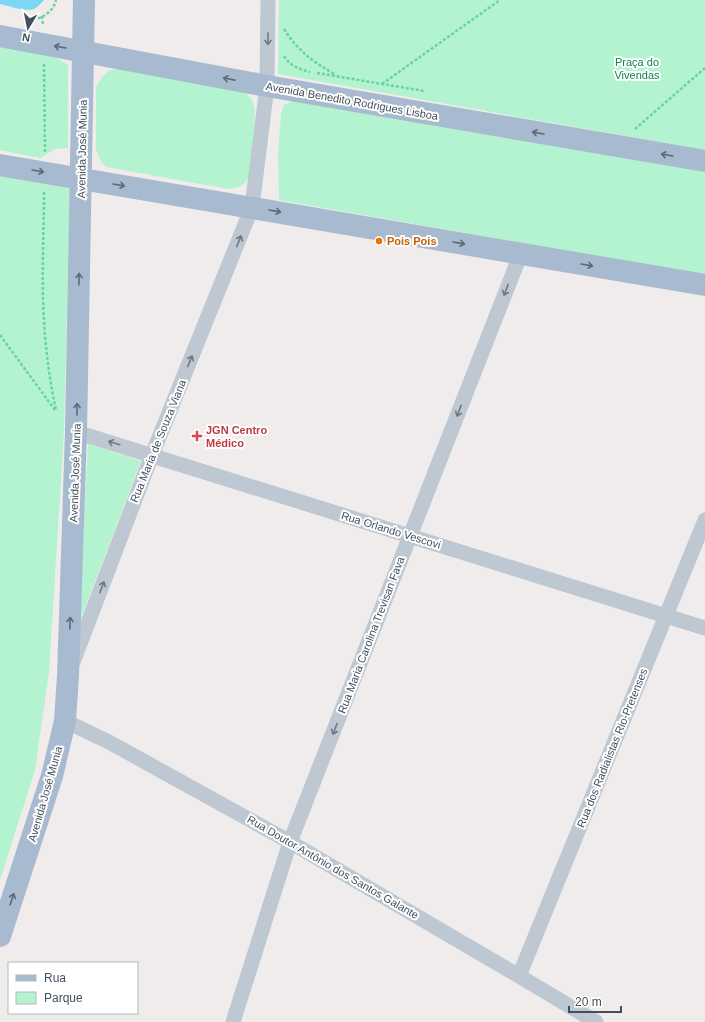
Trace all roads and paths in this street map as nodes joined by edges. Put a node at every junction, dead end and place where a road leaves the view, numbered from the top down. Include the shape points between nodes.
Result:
1 (56, 0) edge
2 (84, 0) edge
3 (268, 0) edge
4 (500, 0) edge
5 (42, 16) junction
6 (21, 20) dead end
7 (0, 36) edge
8 (283, 36) dead end
9 (44, 44) junction
10 (83, 51) junction
11 (283, 52) dead end
12 (705, 68) edge
13 (339, 76) junction
14 (382, 84) junction
15 (267, 86) junction
16 (428, 92) dead end
17 (642, 130) dead end
18 (705, 161) edge
19 (0, 165) edge
20 (45, 172) junction
21 (81, 178) junction
22 (252, 208) junction
23 (521, 253) junction
24 (705, 285) edge
25 (0, 335) edge
26 (76, 432) junction
27 (152, 455) junction
28 (705, 520) edge
29 (410, 536) junction
30 (666, 616) junction
31 (705, 628) edge
32 (68, 676) junction
33 (65, 721) junction
34 (290, 842) junction
35 (0, 936) edge
36 (519, 976) junction
37 (233, 1022) edge
38 (596, 1022) edge

1 - 5 path via 54,7
2 - 10 main road, Avenida José Munia
3 -> 15 street, Rua Maria de Souza Viana
4 - 14 path
5 - 6 path via 34,20
5 - 9 path
7 - 9 main road, Avenida Benedito Rodrigues Lisboa
8 - 13 path via 283,28 302,52
10 -> 9 main road, Avenida Benedito Rodrigues Lisboa
9 - 20 path
15 -> 10 main road, Avenida Benedito Rodrigues Lisboa
10 - 21 main road, Avenida José Munia
11 - 13 path via 288,62 301,69
12 - 17 path via 635,129
13 - 14 path
14 - 16 path
18 -> 15 main road, Avenida Benedito Rodrigues Lisboa
15 - 22 street, Rua Maria de Souza Viana
19 -> 20 main road
20 - 21 main road
20 - 25 path via 43,299 48,360 56,412
21 -> 22 main road
26 -> 21 main road, Avenida José Munia
22 -> 23 main road
27 -> 22 street, Rua Maria de Souza Viana
23 -> 24 main road
23 -> 29 street, Rua Maria Carolina Trevisan Fava
27 -> 26 street, Rua Orlando Vescovi
32 -> 26 main road, Avenida José Munia
27 - 29 street, Rua Orlando Vescovi
32 -> 27 street, Rua Maria de Souza Viana
28 - 30 street, Rua dos Radialistas Rio-Pretenses
29 - 30 street, Rua Orlando Vescovi
29 -> 34 street, Rua Maria Carolina Trevisan Fava
30 - 31 street, Rua Orlando Vescovi
30 - 36 street, Rua dos Radialistas Rio-Pretenses
32 - 33 main road, Avenida José Munia
33 - 34 street, Rua Doutor Antônio dos Santos Galante via 109,742
35 -> 33 main road, Avenida José Munia via 52,776
34 - 36 street, Rua Doutor Antônio dos Santos Galante
34 - 37 street, Rua Maria Carolina Trevisan Fava
36 - 38 street, Rua Doutor Antônio dos Santos Galante

